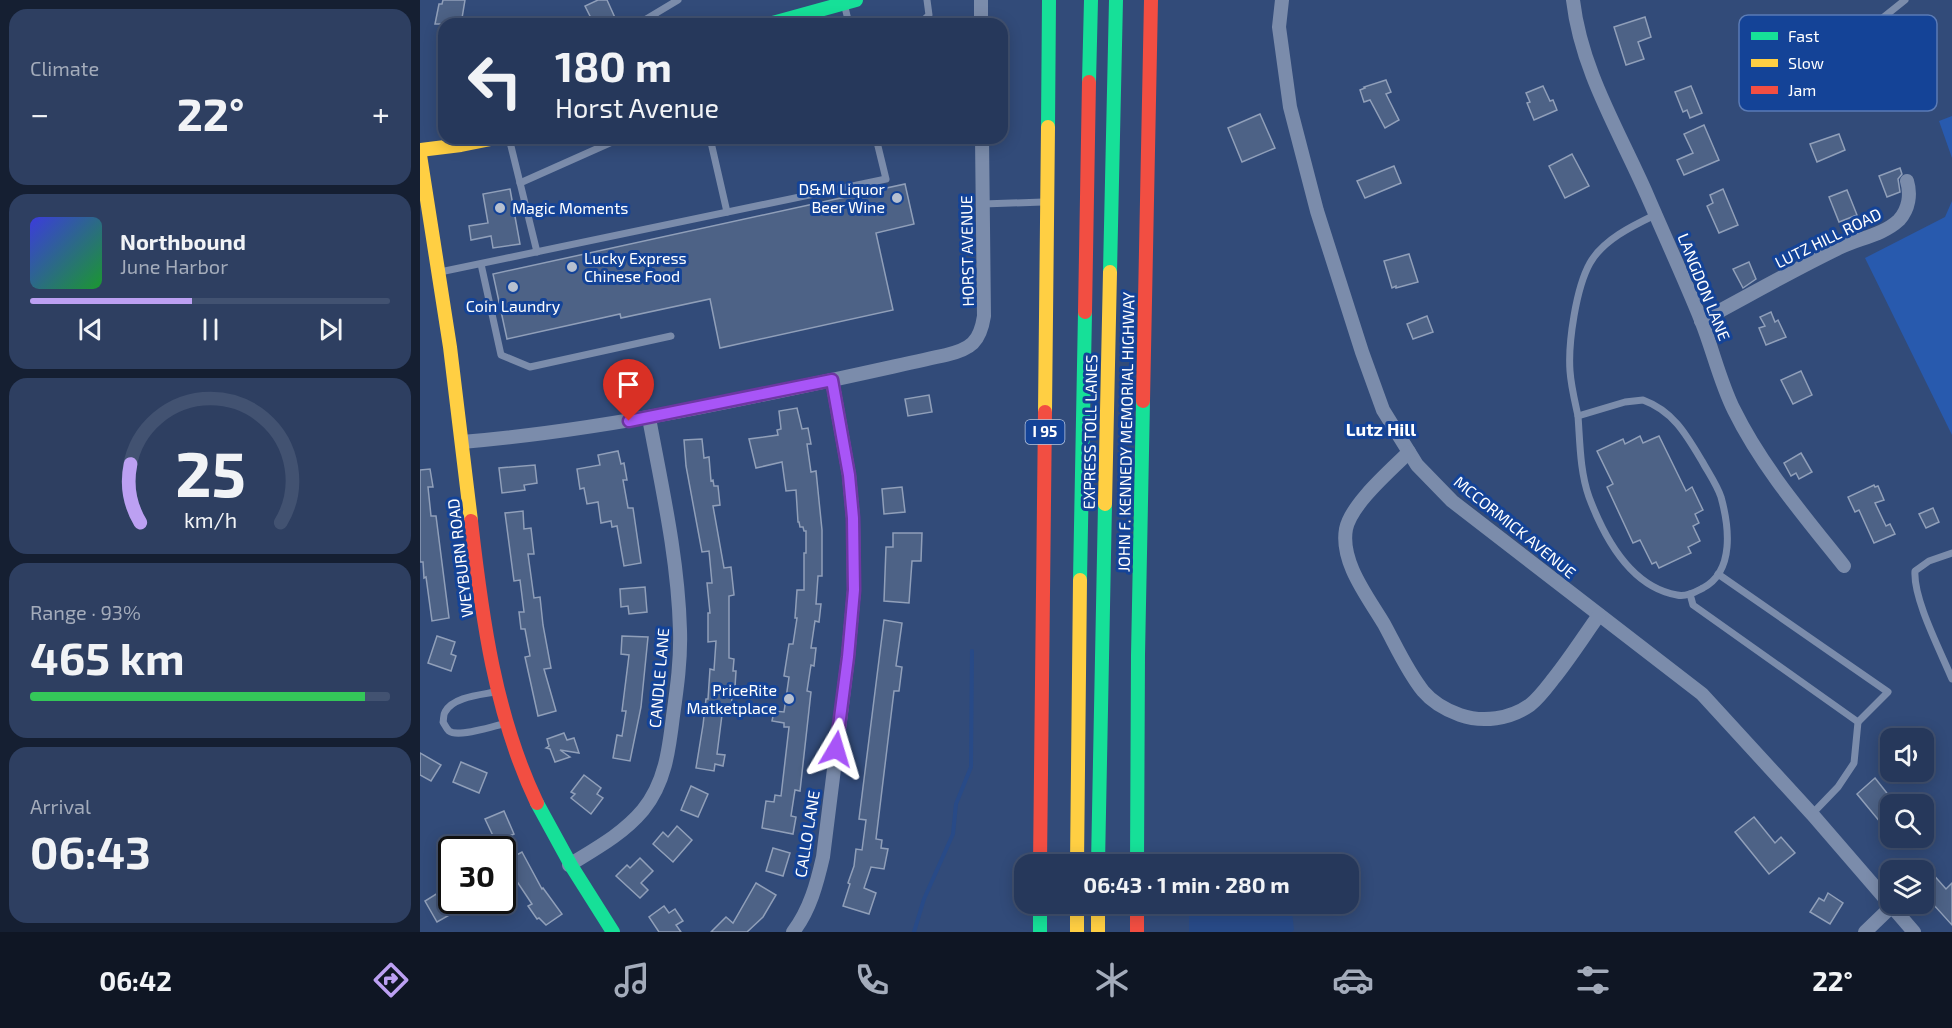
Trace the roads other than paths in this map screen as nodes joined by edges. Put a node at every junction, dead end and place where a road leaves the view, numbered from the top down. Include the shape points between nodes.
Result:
1 (678, 0) edge
2 (927, 0) edge
3 (981, 0) edge
4 (1049, 0) edge
5 (1090, 0) edge
6 (1116, 0) edge
7 (1151, 0) edge
8 (1282, 0) edge
9 (1573, 0) edge
10 (1905, 0) edge
11 (850, 1) edge
12 (654, 15) junction
13 (1886, 15) edge
14 (649, 18) edge
15 (656, 18) edge
16 (790, 18) edge
17 (849, 18) edge
18 (926, 18) edge
19 (981, 18) edge
20 (466, 144) edge
21 (510, 144) edge
22 (608, 144) edge
23 (711, 144) edge
24 (878, 144) edge
25 (982, 144) edge
26 (420, 150) edge
27 (420, 154) edge
28 (1907, 181) dead end
29 (520, 183) junction
30 (1046, 202) junction
31 (983, 204) junction
32 (727, 212) junction
33 (1655, 215) junction
34 (537, 252) junction
35 (481, 264) junction
36 (440, 272) junction
37 (1701, 321) junction
38 (671, 336) dead end
39 (832, 380) junction
40 (1578, 416) junction
41 (649, 417) junction
42 (462, 442) junction
43 (1409, 452) junction
44 (1952, 553) edge
45 (1844, 566) dead end
46 (1718, 574) junction
47 (1690, 594) junction
48 (1599, 615) junction
49 (1952, 679) edge
50 (498, 691) junction
51 (1858, 722) junction
52 (506, 723) junction
53 (1812, 814) junction
54 (1040, 854) edge
55 (1077, 854) edge
56 (1098, 854) edge
57 (1137, 854) edge
58 (570, 864) junction
59 (1880, 894) edge
60 (1040, 914) edge
61 (1077, 914) edge
62 (1098, 914) edge
63 (1137, 914) edge
64 (1885, 914) edge
65 (1897, 914) edge
66 (1871, 929) edge
67 (613, 932) edge
68 (794, 932) edge
69 (1040, 932) edge
70 (1077, 932) edge
71 (1098, 932) edge
72 (1137, 932) edge
73 (1914, 932) edge

1 - 12 lane
2 - 18 lane via 929,15
3 - 19 street
4 - 30 main road, I 95
5 - 55 main road, EXPRESS TOLL LANES
6 - 56 main road, EXPRESS TOLL LANES
7 - 57 main road, JOHN F. KENNEDY MEMORIAL HIGHWAY
8 - 43 street, MCCORMICK AVENUE via 1279,27 1290,107 1317,211 1383,410
9 - 33 street, LANGDON LANE via 1578,36 1596,87
10 - 13 lane
11 - 16 main road
11 - 17 lane
12 - 14 lane
12 - 15 lane
20 - 26 main road
21 - 29 lane
22 - 29 lane
23 - 32 lane
24 - 32 lane via 886,178
25 - 31 street, HORST AVENUE
27 - 36 main road, WEYBURN ROAD
28 - 37 street, LUTZ HILL ROAD via 1906,209 1890,227 1842,247
29 - 34 lane
30 - 31 lane
30 - 54 main road, I 95
31 - 39 street, HORST AVENUE via 984,316 973,344 953,354
32 - 34 lane
33 - 37 street, LANGDON LANE
33 - 40 lane via 1633,225 1590,263 1571,340 1570,371
34 - 35 lane
35 - 36 lane
35 - 38 lane via 501,355 530,368
36 - 42 main road, WEYBURN ROAD
37 - 45 street, LANGDON LANE via 1728,399 1744,428 1779,483
39 - 41 street, HORST AVENUE
39 - 68 street, CALLO LANE via 849,475 854,590 823,857 809,905
40 - 46 lane via 1643,400 1658,406 1686,434 1720,495 1727,546
40 - 47 lane via 1583,476 1613,547 1647,583 1678,596
41 - 42 street, HORST AVENUE
41 - 58 street, CANDLE LANE via 679,606 680,660 668,754 664,772 643,810 614,837
42 - 50 main road, WEYBURN ROAD via 482,610
43 - 48 street, MCCORMICK AVENUE via 1452,501
43 - 48 street via 1353,512 1346,528 1346,547 1357,579 1409,670 1433,702 1482,720 1516,713 1546,688
44 - 49 lane via 1929,561 1915,571 1914,580
46 - 47 lane via 1705,587
46 - 51 lane via 1888,692
47 - 51 lane via 1694,605
48 - 53 street, MCCORMICK AVENUE via 1702,694
50 - 52 main road, WEYBURN ROAD
50 - 52 lane via 455,703 445,711 443,722 455,733
51 - 53 lane via 1854,763 1838,788
52 - 58 main road, WEYBURN ROAD via 536,801
53 - 59 street, MCCORMICK AVENUE
58 - 67 main road, WEYBURN ROAD
60 - 69 main road
61 - 70 main road
62 - 71 main road
63 - 72 main road
64 - 66 street
65 - 73 street, MCCORMICK AVENUE

